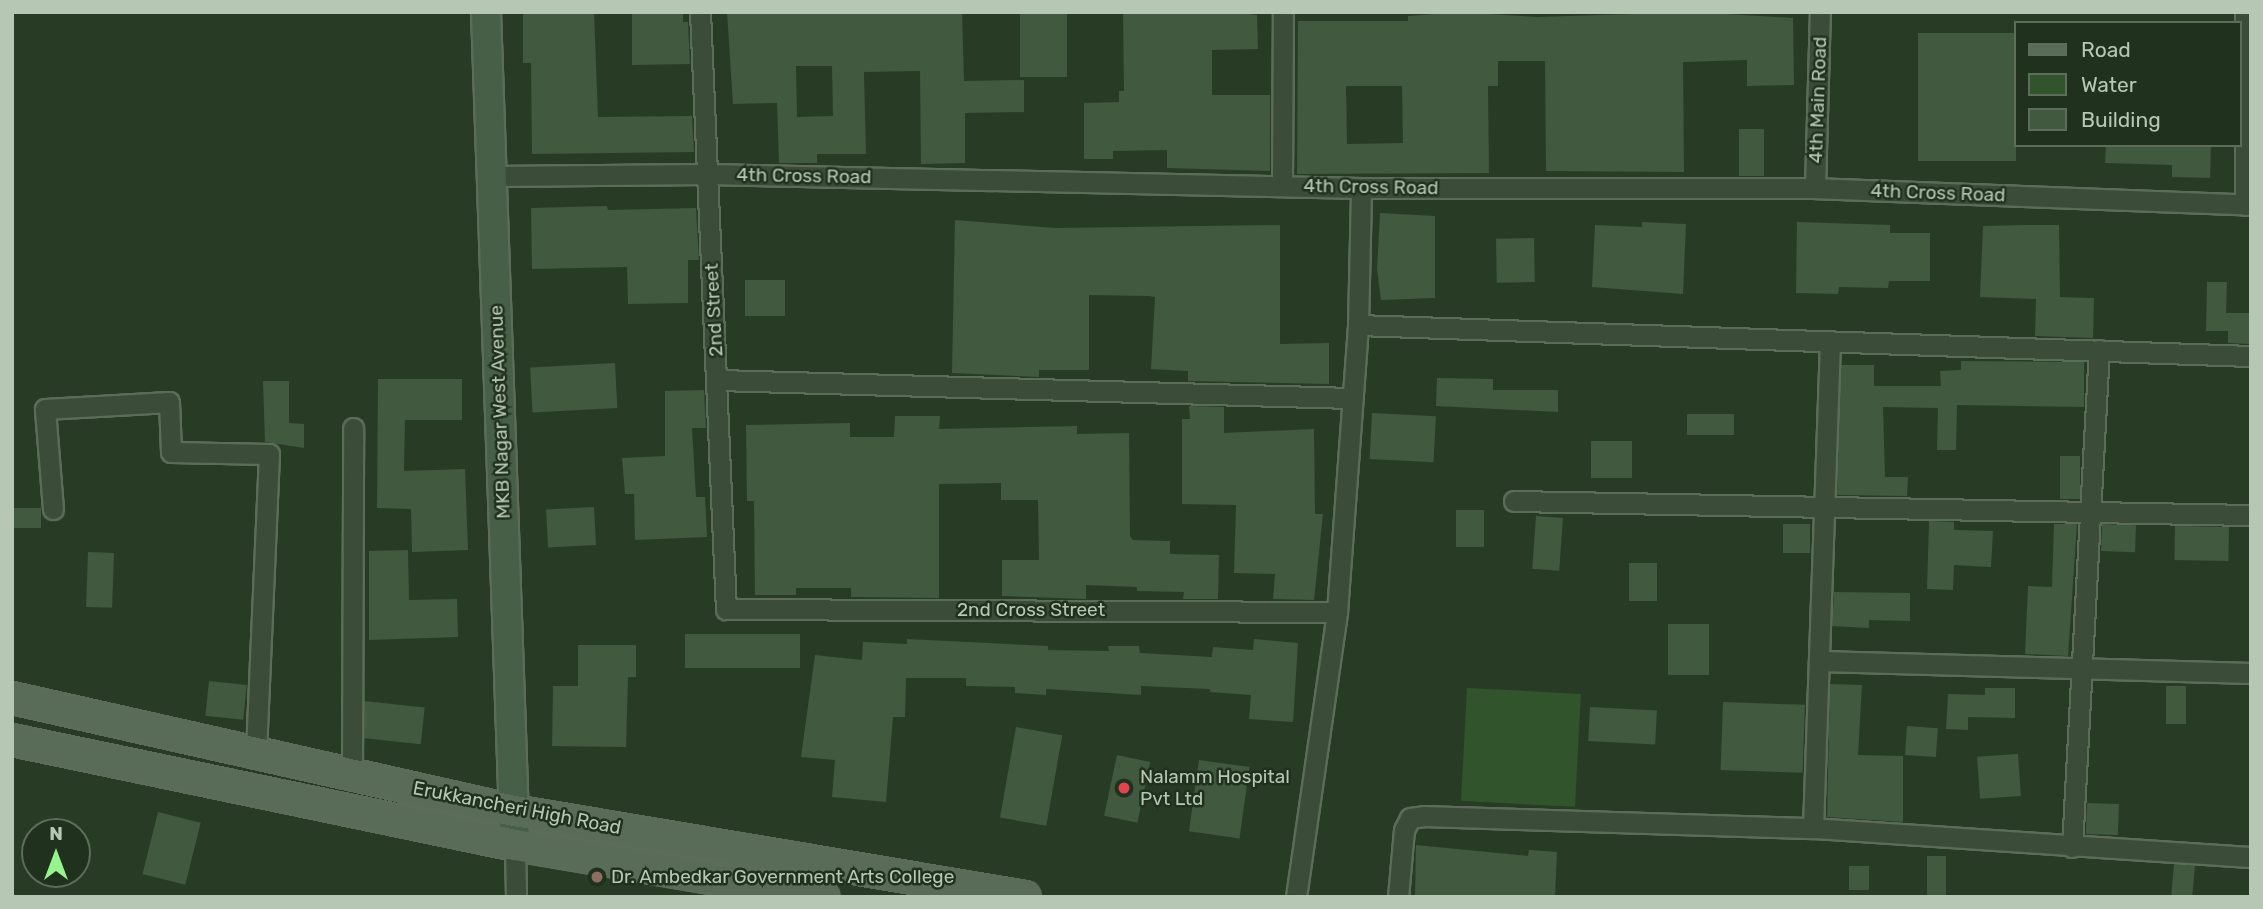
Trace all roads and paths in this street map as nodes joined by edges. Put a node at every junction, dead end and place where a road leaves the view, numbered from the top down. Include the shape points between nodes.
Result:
1 (486, 12) edge
2 (700, 12) edge
3 (1283, 12) edge
4 (1820, 12) edge
5 (2245, 12) edge
6 (707, 174) junction
7 (492, 176) junction
8 (1282, 186) junction
9 (1361, 188) junction
10 (1815, 188) junction
11 (2248, 205) edge
12 (1358, 326) junction
13 (1830, 341) junction
14 (2099, 350) junction
15 (2251, 356) edge
16 (718, 380) junction
17 (1351, 398) junction
18 (353, 428) dead end
19 (1514, 501) dead end
20 (1823, 507) junction
21 (53, 509) dead end
22 (2089, 511) junction
23 (2251, 515) edge
24 (726, 608) joint
25 (1337, 612) junction
26 (1821, 662) junction
27 (2084, 670) junction
28 (2251, 673) edge
29 (12, 698) edge
30 (12, 740) edge
31 (256, 753) junction
32 (352, 774) junction
33 (514, 811) junction
34 (1813, 828) junction
35 (515, 845) junction
36 (2072, 847) junction
37 (2251, 857) edge
38 (957, 891) edge
39 (516, 897) edge
40 (824, 897) edge
41 (1025, 897) edge
42 (1296, 897) edge
43 (1398, 897) edge

1 - 7 main road, MKB Nagar West Avenue
2 - 6 street, 2nd Street
3 - 8 street
4 - 10 street, 4th Main Road
5 - 11 street
6 - 7 street, 4th Cross Road
6 - 8 street, 4th Cross Road
6 - 16 street, 2nd Street
7 - 33 main road, MKB Nagar West Avenue
8 - 9 street, 4th Cross Road
9 - 10 street, 4th Cross Road
9 - 12 street
10 - 11 street, 4th Cross Road
12 - 13 street
12 - 17 street
13 - 14 street
13 - 20 street
14 - 15 street
14 - 22 street
16 - 17 street
16 - 24 street, 2nd Street
17 - 25 street
18 - 32 street
19 - 20 street
20 - 22 street
20 - 26 street
21 - 31 street via 45,409 169,402 171,452 269,454
22 - 23 street
22 - 27 street
24 - 25 street, 2nd Cross Street
25 - 42 street
26 - 27 street
26 - 34 street
27 - 28 street
27 - 36 street
29 - 31 main road, Erukkancheri High Road
30 - 35 main road
31 - 32 main road, Erukkancheri High Road
32 - 33 main road, Erukkancheri High Road
33 - 35 main road, MKB Nagar West Avenue
33 - 38 main road, Erukkancheri High Road
34 - 36 street
34 - 43 street via 1410,818 1404,830
35 - 39 street
35 - 40 main road
36 - 37 street
38 - 41 main road, Erukkancheri High Road

